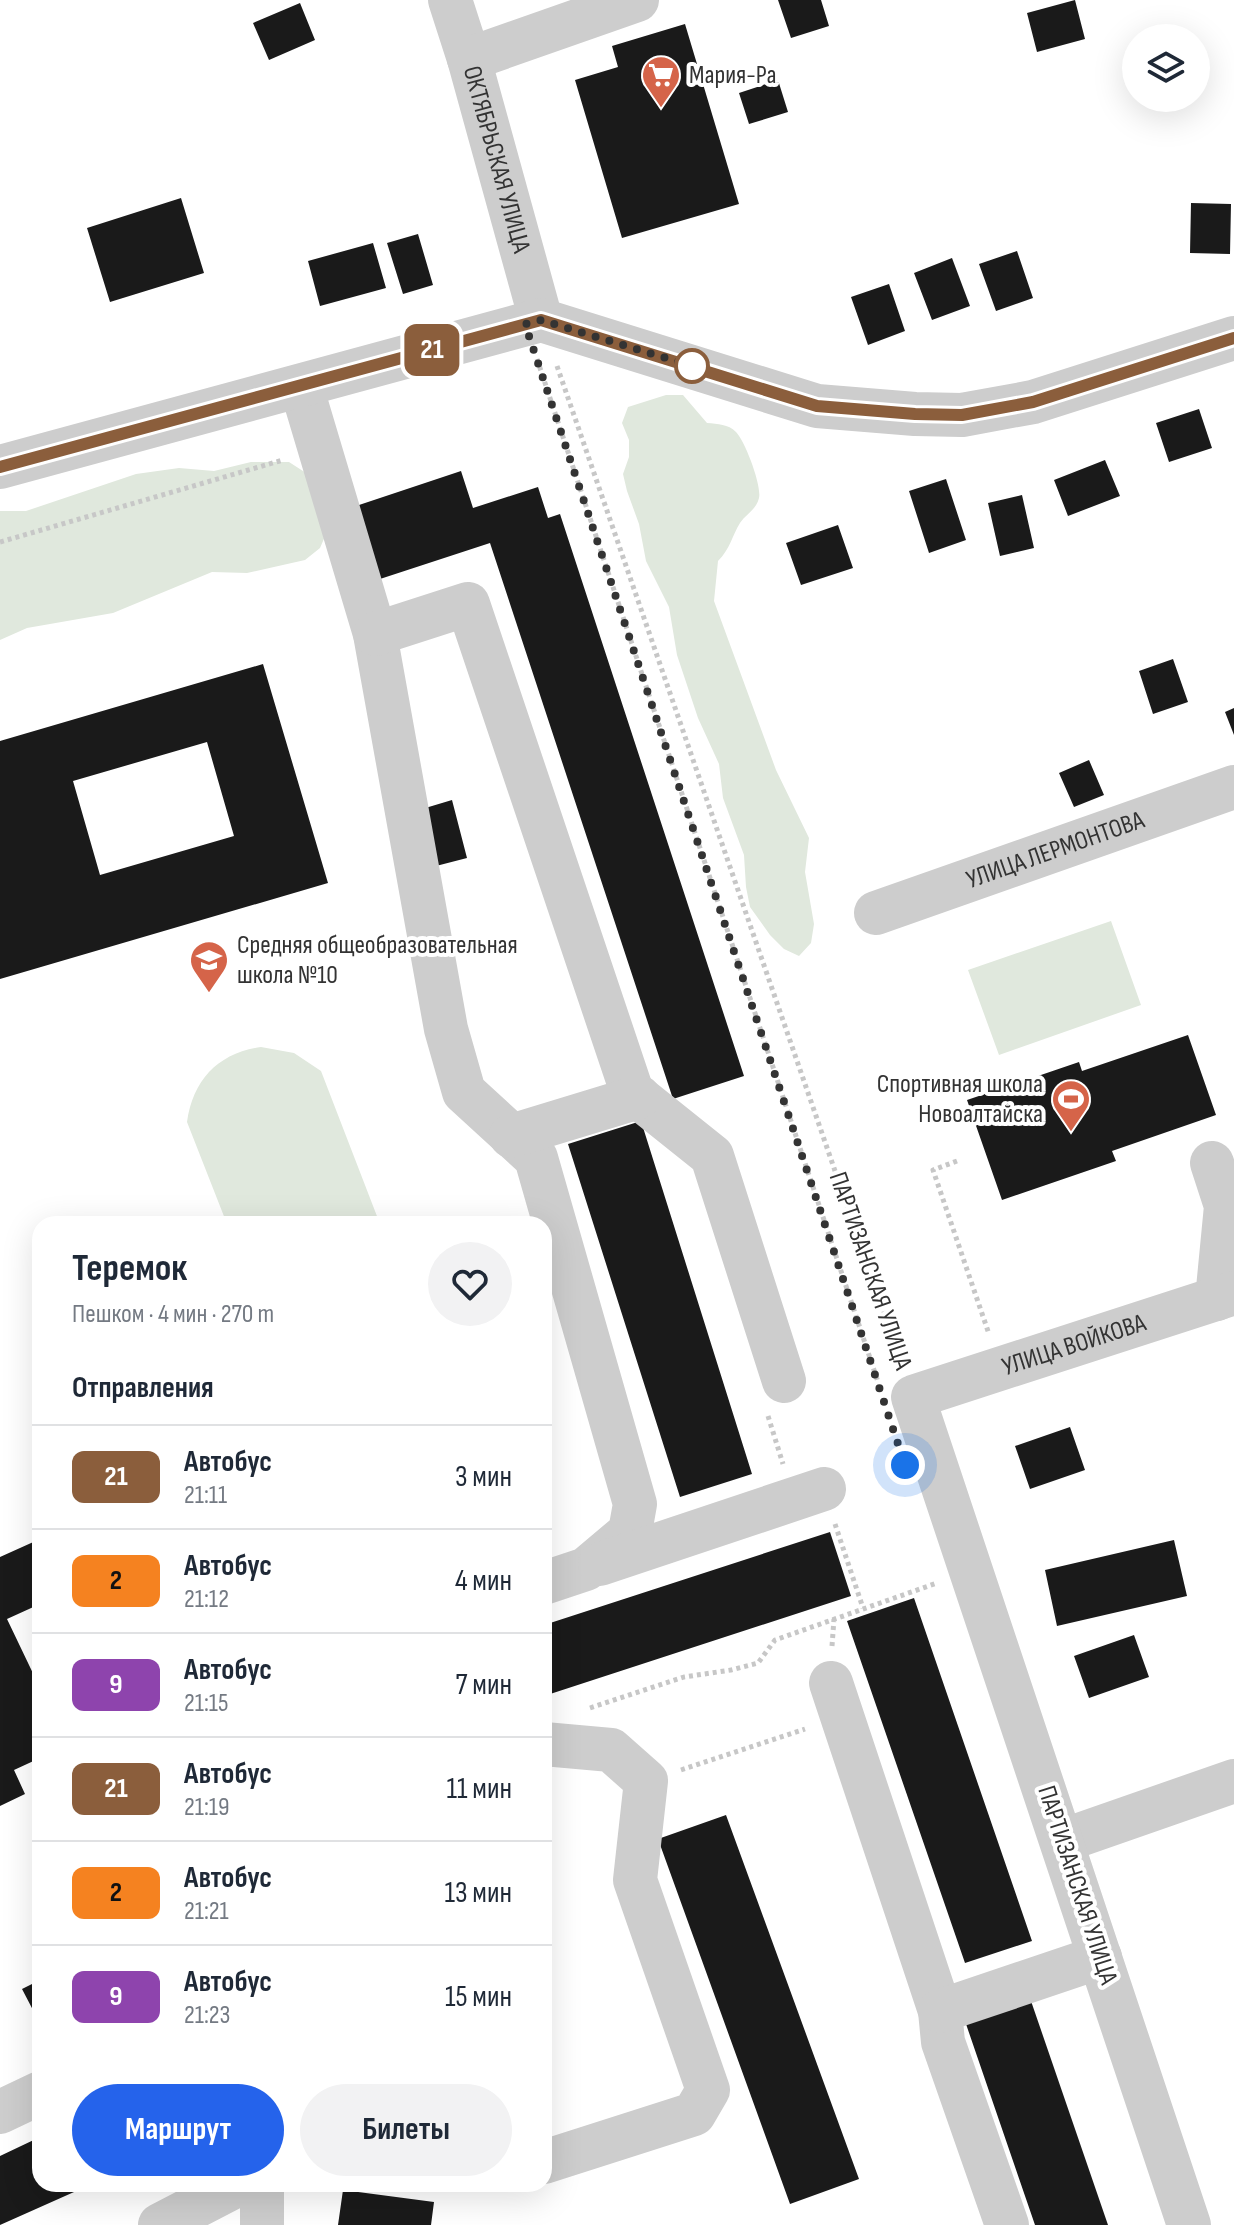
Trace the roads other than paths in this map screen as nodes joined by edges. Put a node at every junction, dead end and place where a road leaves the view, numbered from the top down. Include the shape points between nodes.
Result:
1 (450, 0) edge
2 (637, 0) edge
3 (469, 59) junction
4 (533, 322) junction
5 (1234, 338) edge
6 (301, 386) junction
7 (0, 467) edge
8 (375, 634) junction
9 (1234, 787) edge
10 (876, 913) dead end
11 (639, 1097) junction
12 (511, 1136) junction
13 (1212, 1163) dead end
14 (1226, 1296) edge
15 (784, 1381) road end
16 (897, 1395) joint
17 (809, 1494) road end
18 (586, 1569) junction
19 (552, 1580) edge
20 (836, 1700) road end
21 (552, 1745) edge
22 (1234, 1781) edge
23 (1062, 1841) junction
24 (1100, 1957) junction
25 (940, 2011) junction
26 (32, 2097) edge
27 (0, 2112) edge
28 (552, 2159) edge
29 (224, 2192) edge
30 (262, 2192) edge
31 (160, 2225) edge
32 (262, 2225) edge
33 (1007, 2225) edge
34 (1189, 2225) edge

1 - 3 street, ОКТЯБРЬСКАЯ УЛИЦА
2 - 3 street
3 - 4 street, ОКТЯБРЬСКАЯ УЛИЦА
4 - 5 street via 817,406 915,414 962,415 1033,402
4 - 6 street
6 - 7 street
6 - 8 street
8 - 11 street via 468,604 632,1092
8 - 12 street via 446,1029 464,1092
9 - 10 street, УЛИЦА ЛЕРМОНТОВА
11 - 12 street
11 - 15 street via 712,1156
12 - 18 street via 536,1158 635,1504 630,1532
13 - 14 street via 1226,1206
14 - 16 street, УЛИЦА ВОЙКОВА via 1001,1369
16 - 23 street, ПАРТИЗАНСКАЯ УЛИЦА
17 - 18 street
18 - 19 street
20 - 25 street
21 - 28 street via 611,1750 646,1781 635,1880 708,2090 694,2114
22 - 23 street
23 - 24 street, ПАРТИЗАНСКАЯ УЛИЦА
24 - 25 street
24 - 34 street, ПАРТИЗАНСКАЯ УЛИЦА
25 - 33 street via 943,2042
26 - 27 street
29 - 31 street
30 - 32 street

